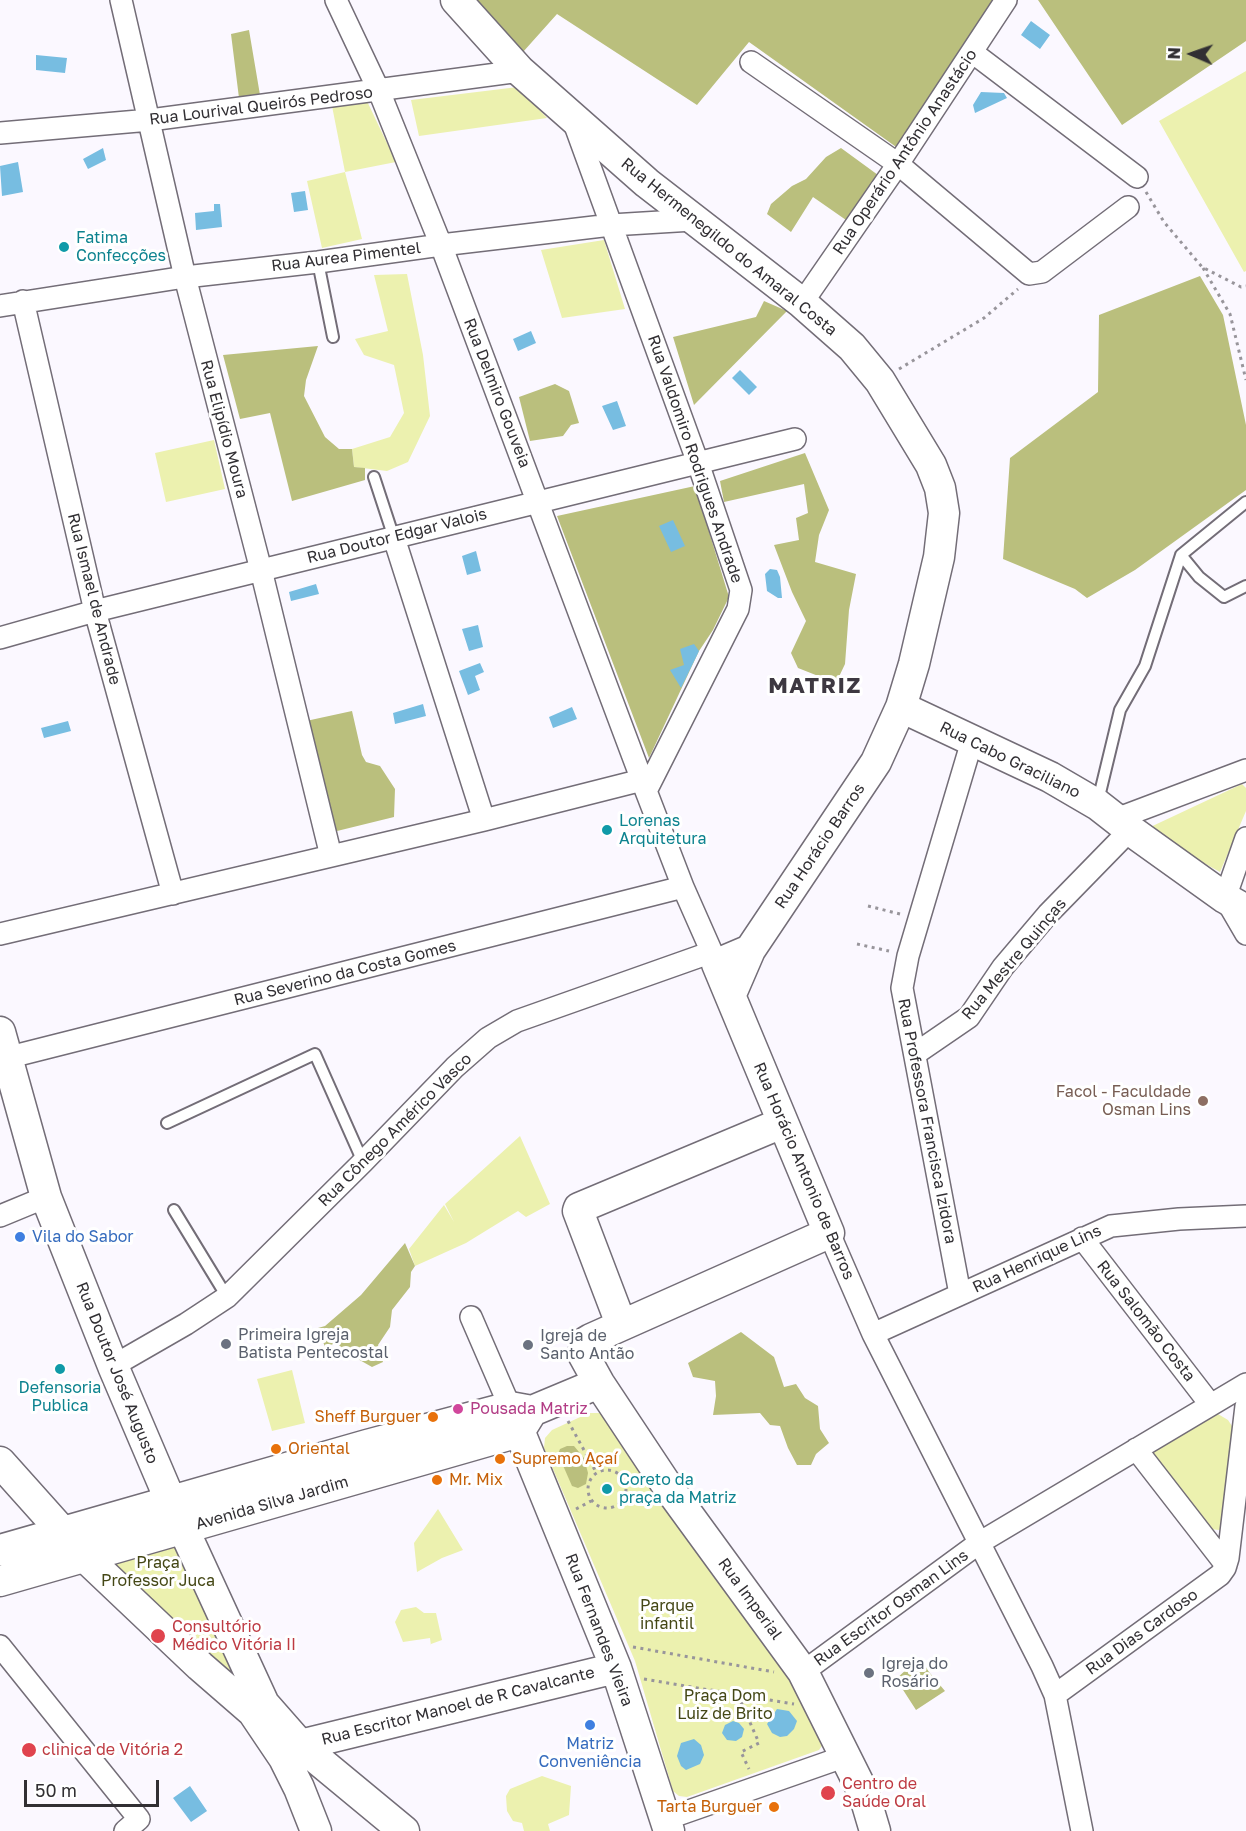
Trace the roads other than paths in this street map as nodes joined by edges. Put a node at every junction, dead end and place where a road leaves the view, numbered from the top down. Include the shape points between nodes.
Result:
1 (121, 0) edge
2 (336, 0) edge
3 (456, 0) edge
4 (1006, 0) edge
5 (972, 52) junction
6 (751, 62) dead end
7 (520, 70) junction
8 (379, 91) junction
9 (572, 118) junction
10 (150, 120) junction
11 (0, 133) edge
12 (898, 164) junction
13 (1137, 177) road end
14 (1128, 207) dead end
15 (693, 220) junction
16 (610, 225) junction
17 (441, 245) junction
18 (318, 262) junction
19 (184, 277) junction
20 (23, 301) junction
21 (802, 303) junction
22 (0, 306) edge
23 (333, 338) dead end
24 (795, 439) dead end
25 (698, 463) junction
26 (374, 477) dead end
27 (538, 501) junction
28 (1246, 502) edge
29 (394, 538) junction
30 (1181, 555) junction
31 (261, 570) junction
32 (1246, 586) edge
33 (95, 611) junction
34 (0, 638) edge
35 (901, 707) junction
36 (972, 741) junction
37 (1246, 770) edge
38 (644, 785) junction
39 (1114, 818) junction
40 (484, 820) junction
41 (1246, 838) edge
42 (331, 856) junction
43 (683, 887) junction
44 (173, 894) junction
45 (1236, 904) edge
46 (0, 934) edge
47 (1246, 934) edge
48 (750, 950) junction
49 (715, 958) junction
50 (731, 994) junction
51 (3, 1045) edge
52 (915, 1054) junction
53 (782, 1123) junction
54 (167, 1124) dead end
55 (363, 1162) junction
56 (46, 1197) junction
57 (174, 1210) dead end
58 (0, 1216) edge
59 (1246, 1216) edge
60 (829, 1233) junction
61 (1082, 1238) junction
62 (960, 1294) junction
63 (227, 1297) junction
64 (471, 1317) dead end
65 (621, 1324) junction
66 (873, 1334) junction
67 (113, 1366) junction
68 (599, 1383) junction
69 (1246, 1384) edge
70 (1210, 1404) junction
71 (1246, 1406) edge
72 (520, 1416) junction
73 (1136, 1449) junction
74 (0, 1462) edge
75 (176, 1515) junction
76 (62, 1532) junction
77 (979, 1543) junction
78 (0, 1550) edge
79 (1234, 1552) edge
80 (85, 1557) junction
81 (0, 1581) edge
82 (0, 1646) edge
83 (619, 1656) junction
84 (790, 1672) junction
85 (1055, 1695) junction
86 (259, 1708) junction
87 (292, 1751) junction
88 (846, 1756) junction
89 (329, 1768) junction
90 (299, 1788) junction
91 (132, 1825) edge
92 (667, 1825) edge
93 (316, 1831) edge
94 (404, 1831) edge
95 (875, 1831) edge
96 (1082, 1831) edge

1 - 10 street, Rua Elipídio Moura
2 - 8 street, Rua Delmiro Gouveia
3 - 7 main road, Rua Hermenegildo do Amaral Costa
4 - 5 street, Rua Operário Antônio Anastácio
5 - 12 street, Rua Operário Antônio Anastácio
5 - 13 street
6 - 12 street
7 - 8 street, Rua Lourival Queirós Pedroso
7 - 9 main road, Rua Hermenegildo do Amaral Costa
8 - 10 street, Rua Lourival Queirós Pedroso
8 - 17 street, Rua Delmiro Gouveia
9 - 15 main road, Rua Hermenegildo do Amaral Costa
9 - 16 street, Rua Valdomiro Rodrigues Andrade
10 - 11 street, Rua Lourival Queirós Pedroso
10 - 19 street, Rua Elipídio Moura
12 - 14 street via 1029,273 1042,272
12 - 21 street, Rua Operário Antônio Anastácio
15 - 16 street, Rua Aurea Pimentel
15 - 21 main road, Rua Hermenegildo do Amaral Costa
16 - 17 street, Rua Aurea Pimentel
16 - 25 street, Rua Valdomiro Rodrigues Andrade
17 - 18 street, Rua Aurea Pimentel
17 - 27 street, Rua Delmiro Gouveia
18 - 19 street, Rua Aurea Pimentel
18 - 23 lane
19 - 20 street, Rua Aurea Pimentel
19 - 31 street, Rua Elipídio Moura
20 - 22 street, Rua Aurea Pimentel
20 - 33 street, Rua Ismael de Andrade
21 - 35 main road, Rua Hermenegildo do Amaral Costa via 852,347 880,381 931,465 940,488 944,513 939,557
24 - 25 street, Rua Doutor Edgar Valois
25 - 27 street, Rua Doutor Edgar Valois
25 - 38 street, Rua Valdomiro Rodrigues Andrade via 738,579 740,600
26 - 29 lane
27 - 29 street, Rua Doutor Edgar Valois
27 - 38 street, Rua Delmiro Gouveia
28 - 30 lane
29 - 31 street, Rua Doutor Edgar Valois
29 - 40 street
30 - 32 lane via 1199,577 1224,597
30 - 39 lane via 1145,666 1120,710
31 - 33 street, Rua Doutor Edgar Valois
31 - 42 street, Rua Elipídio Moura
33 - 34 street, Rua Doutor Edgar Valois
33 - 44 street, Rua Ismael de Andrade
35 - 36 main road, Rua Cabo Graciliano
35 - 48 main road, Rua Horácio Barros via 876,762
36 - 39 main road, Rua Cabo Graciliano via 1050,777
36 - 52 street, Rua Professora Francisca Izidora via 902,988
37 - 39 street
38 - 40 street
38 - 43 street, Rua Horácio Antonio de Barros
39 - 45 main road, Rua Cabo Graciliano
39 - 52 street, Rua Mestre Quinças via 1048,914 1003,967 969,1017
40 - 42 street
41 - 45 street
42 - 44 street
43 - 49 street, Rua Horácio Antonio de Barros
43 - 51 street, Rua Severino da Costa Gomes
44 - 46 street
45 - 47 street, Rua Cabo Graciliano
48 - 49 main road
48 - 50 main road, Rua Horácio Barros
49 - 50 main road, Rua Horácio Antonio de Barros
49 - 55 street, Rua Cônego Américo Vasco via 517,1021 488,1038 455,1067
50 - 53 main road, Rua Horácio Antonio de Barros
51 - 56 main road, Rua Doutor José Augusto
52 - 62 street, Rua Professora Francisca Izidora
53 - 60 main road, Rua Horácio Antonio de Barros
53 - 65 main road via 579,1208
54 - 55 lane via 315,1054
55 - 63 street, Rua Cônego Américo Vasco
56 - 58 street
56 - 67 main road, Rua Doutor José Augusto
57 - 63 lane
59 - 61 street, Rua Henrique Lins via 1111,1226
60 - 65 main road, Rua Imperial
60 - 66 street, Rua Horácio Antonio de Barros
61 - 62 street, Rua Henrique Lins
61 - 70 street, Rua Salomão Costa
62 - 66 street, Rua Henrique Lins
63 - 67 street, Rua Cônego Américo Vasco
64 - 72 street, Rua Fernandes Vieira
65 - 68 main road, Rua Imperial via 586,1342 583,1354
66 - 77 street, Rua Horácio Antonio de Barros
67 - 75 main road, Rua Doutor José Augusto
68 - 72 main road, Avenida Silva Jardim
68 - 84 main road, Rua Imperial
69 - 70 street, Rua Escritor Osman Lins
70 - 73 street, Rua Escritor Osman Lins
71 - 79 street
72 - 75 main road, Avenida Silva Jardim via 387,1471
72 - 83 main road, Rua Fernandes Vieira
73 - 77 street, Rua Escritor Osman Lins
73 - 79 street
74 - 76 main road
75 - 76 main road, Avenida Silva Jardim
75 - 80 main road, Avenida Silva Jardim
75 - 86 main road, Rua Doutor José Augusto
76 - 78 main road, Avenida Silva Jardim
76 - 80 main road
77 - 84 street, Rua Escritor Osman Lins
77 - 85 street
79 - 85 street, Rua Dias Cardoso via 1220,1575
80 - 81 main road, Avenida Silva Jardim
80 - 86 main road via 200,1666
82 - 91 street
83 - 87 main road, Rua Escritor Manoel de R Cavalcante
83 - 92 main road, Rua Fernandes Vieira
84 - 88 main road, Rua Imperial
85 - 96 street
86 - 87 main road
87 - 89 main road
87 - 90 main road
88 - 92 street
88 - 95 main road, Rua Imperial via 864,1794
89 - 90 main road via 308,1774
89 - 94 main road
90 - 93 main road

